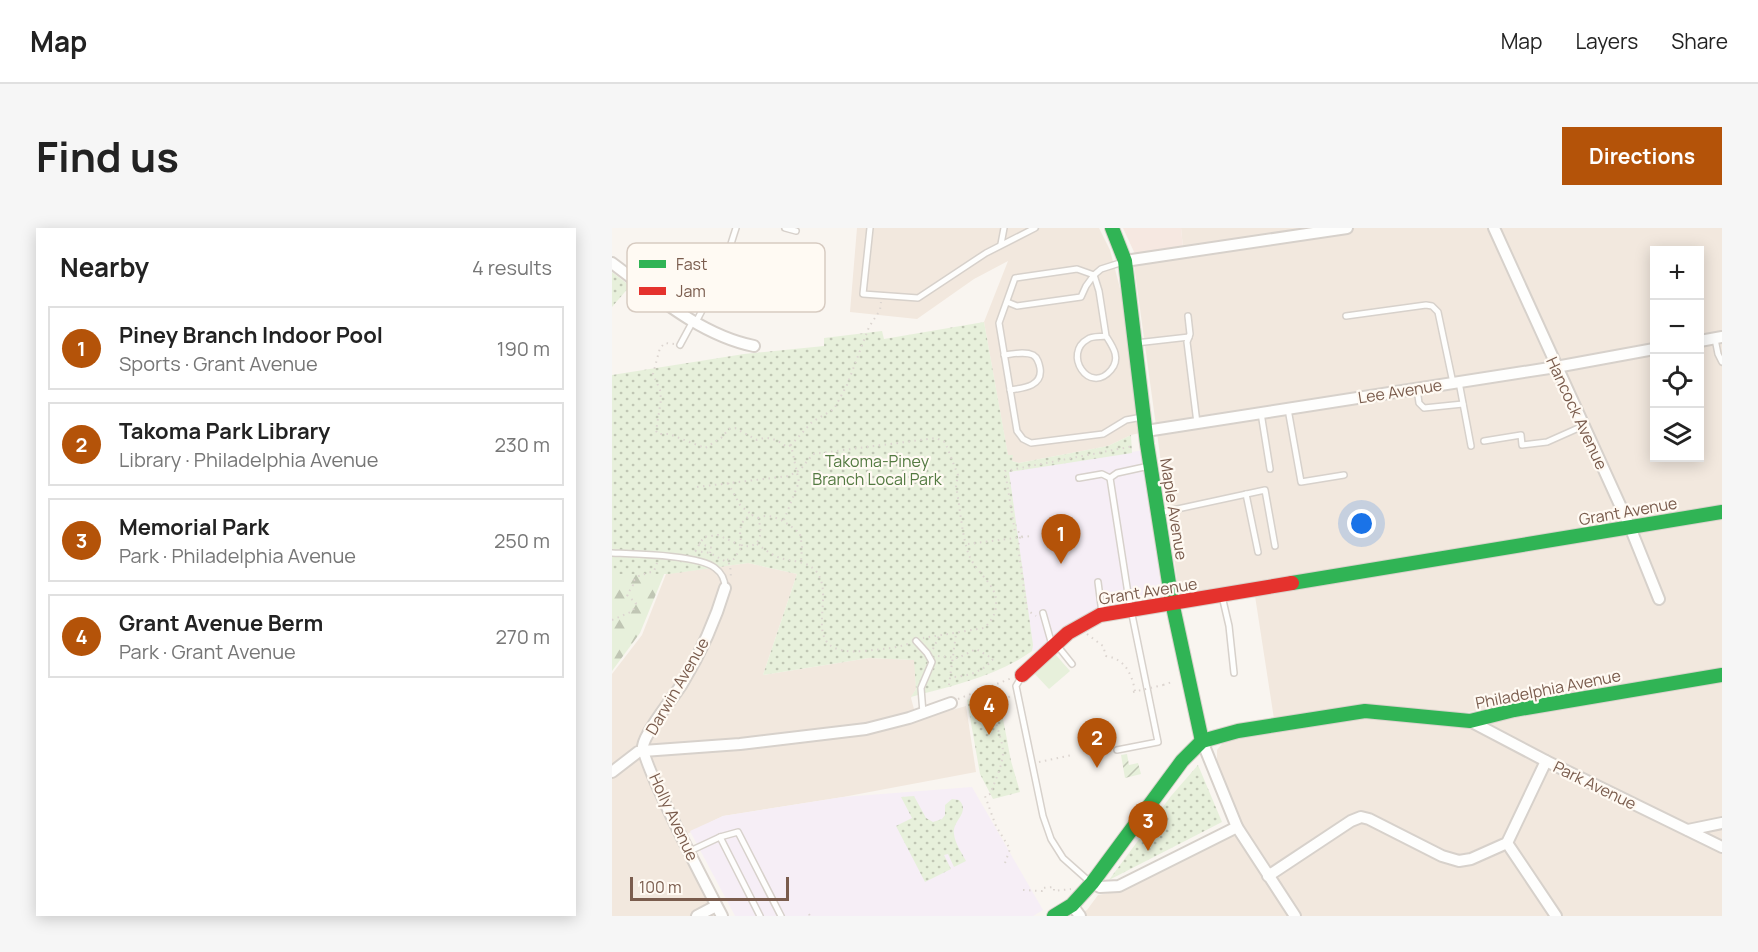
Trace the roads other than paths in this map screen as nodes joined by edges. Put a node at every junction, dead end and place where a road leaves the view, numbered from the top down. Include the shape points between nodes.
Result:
1 (736, 228) edge
2 (785, 228) edge
3 (870, 228) edge
4 (1004, 228) edge
5 (1035, 228) edge
6 (1112, 228) edge
7 (1347, 228) edge
8 (1494, 228) edge
9 (796, 231) dead end
10 (731, 243) edge
11 (1001, 244) junction
12 (1125, 261) junction
13 (612, 263) edge
14 (627, 274) edge
15 (1094, 274) junction
16 (1007, 302) junction
17 (679, 312) edge
18 (700, 312) edge
19 (1188, 316) dead end
20 (1346, 316) dead end
21 (695, 321) junction
22 (1106, 336) junction
23 (1189, 337) junction
24 (1719, 338) edge
25 (1704, 340) edge
26 (1135, 343) junction
27 (680, 345) road end
28 (754, 346) dead end
29 (1650, 350) edge
30 (1004, 355) junction
31 (1722, 362) edge
32 (1556, 367) junction
33 (1456, 382) junction
34 (1417, 389) junction
35 (1010, 390) junction
36 (1463, 404) junction
37 (1288, 409) junction
38 (1261, 413) junction
39 (1144, 417) junction
40 (1197, 423) junction
41 (1583, 426) junction
42 (1146, 431) junction
43 (1484, 441) dead end
44 (1471, 446) dead end
45 (1151, 466) junction
46 (1270, 469) dead end
47 (1344, 475) dead end
48 (1078, 478) dead end
49 (1110, 478) junction
50 (1246, 494) junction
51 (1722, 512) edge
52 (1158, 513) junction
53 (1630, 527) junction
54 (1275, 546) dead end
55 (612, 552) edge
56 (1258, 552) dead end
57 (1098, 582) dead end
58 (725, 588) joint
59 (1222, 596) junction
60 (1659, 599) dead end
61 (1172, 602) junction
62 (1126, 610) junction
63 (1043, 613) dead end
64 (1103, 614) junction
65 (916, 641) road end
66 (1054, 645) junction
67 (1072, 664) dead end
68 (1234, 673) dead end
69 (1722, 675) edge
70 (1017, 676) joint
71 (951, 703) road end
72 (923, 713) junction
73 (1470, 721) junction
74 (1202, 741) junction
75 (1117, 750) dead end
76 (643, 751) junction
77 (1546, 761) junction
78 (612, 772) edge
79 (1722, 823) edge
80 (1237, 827) junction
81 (1688, 830) junction
82 (720, 837) junction
83 (1507, 843) junction
84 (1722, 847) edge
85 (690, 851) junction
86 (1268, 876) junction
87 (1092, 883) junction
88 (1076, 910) edge
89 (719, 911) edge
90 (697, 916) edge
91 (760, 916) edge
92 (781, 916) edge
93 (1054, 916) edge
94 (1295, 916) edge
95 (1556, 916) edge

1 - 10 lane
2 - 9 lane
3 - 11 lane via 863,294 918,298
4 - 11 lane
5 - 11 lane
6 - 12 street, Maple Avenue
7 - 12 street
8 - 32 street, Hancock Avenue
12 - 15 lane
12 - 26 street, Maple Avenue
13 - 14 street
15 - 16 lane via 1081,297 1017,306
15 - 16 lane via 1077,269 1015,278
15 - 22 lane
16 - 30 lane via 999,323
17 - 21 street
18 - 21 lane
19 - 23 lane
20 - 33 lane via 1432,306 1438,312
21 - 27 lane
21 - 28 street via 734,342
22 - 22 lane via 1088,339 1080,346 1079,366 1091,377 1101,377 1115,362
23 - 26 lane
23 - 40 lane
24 - 25 street
24 - 31 lane
26 - 39 street, Maple Avenue
29 - 32 street, Lee Avenue
30 - 35 lane
30 - 35 lane via 1033,355 1041,370 1033,385
32 - 33 street, Lee Avenue
32 - 41 street, Hancock Avenue
33 - 34 street, Lee Avenue
33 - 36 lane
34 - 36 lane via 1424,408
34 - 37 street, Lee Avenue
35 - 39 lane via 1017,431 1031,443 1103,434 1126,420
36 - 44 lane
37 - 38 street, Lee Avenue
37 - 47 lane via 1301,482
38 - 40 street, Lee Avenue
38 - 46 lane
39 - 42 street, Maple Avenue
40 - 42 street, Lee Avenue
41 - 43 lane via 1547,442 1522,445 1521,435
41 - 53 street, Hancock Avenue
42 - 45 street, Maple Avenue
45 - 49 lane via 1118,472
45 - 52 street, Maple Avenue
48 - 49 lane via 1102,474
49 - 62 lane
50 - 52 lane
50 - 54 lane via 1265,490
50 - 56 lane
51 - 53 street, Grant Avenue
52 - 61 street, Maple Avenue
53 - 59 street, Grant Avenue
53 - 60 street, Hancock Avenue
55 - 58 lane via 658,555 714,567 724,578
57 - 64 lane
58 - 76 street, Darwin Avenue via 696,658 647,737
59 - 61 street, Grant Avenue
59 - 68 lane
61 - 62 street, Grant Avenue
61 - 74 street, Maple Avenue
62 - 64 street, Grant Avenue
62 - 75 lane via 1158,742
63 - 66 lane
64 - 66 street, Grant Avenue via 1086,619
65 - 72 lane via 933,662 921,688
66 - 67 lane
66 - 70 street, Grant Avenue
69 - 73 street, Philadelphia Avenue
70 - 87 lane via 1032,764 1051,839 1063,858
71 - 72 street
72 - 76 street via 866,729
73 - 74 street, Philadelphia Avenue via 1365,711 1238,731
73 - 77 street, Park Avenue
74 - 80 street, Maple Avenue
74 - 87 street, Philadelphia Avenue via 1182,761
76 - 78 street
76 - 85 street, Holly Avenue
77 - 81 street, Park Avenue
77 - 83 street
79 - 81 street
80 - 86 street, Maple Avenue
80 - 87 street via 1119,886 1100,887
81 - 84 street, Park Avenue
82 - 85 lane
82 - 91 lane
82 - 92 lane via 738,832
83 - 86 street via 1471,860 1459,861 1361,818
83 - 95 street
85 - 89 street, Holly Avenue
86 - 94 street, Maple Avenue
87 - 88 street, Philadelphia Avenue
88 - 93 street, Philadelphia Avenue
89 - 90 street

